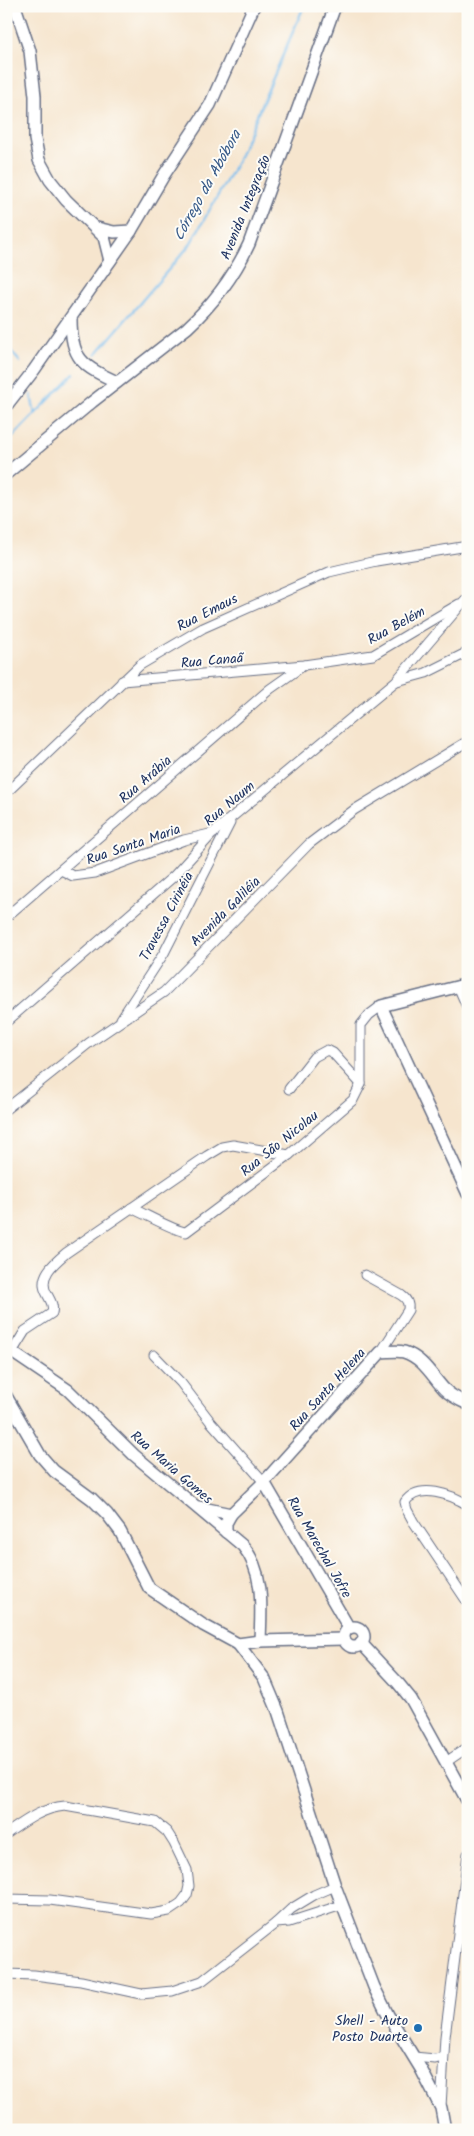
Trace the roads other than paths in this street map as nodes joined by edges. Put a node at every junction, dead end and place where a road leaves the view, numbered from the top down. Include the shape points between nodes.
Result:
1 (15, 6) edge
2 (254, 6) edge
3 (335, 6) edge
4 (97, 228) junction
5 (131, 231) junction
6 (110, 261) junction
7 (70, 319) junction
8 (117, 382) junction
9 (6, 406) edge
10 (6, 474) edge
11 (468, 546) edge
12 (466, 600) edge
13 (468, 652) edge
14 (304, 665) junction
15 (396, 680) junction
16 (122, 681) junction
17 (468, 741) edge
18 (6, 794) edge
19 (233, 818) junction
20 (214, 832) junction
21 (61, 870) junction
22 (6, 917) edge
23 (463, 985) edge
24 (381, 1006) junction
25 (468, 1009) edge
26 (6, 1022) edge
27 (118, 1024) junction
28 (362, 1084) junction
29 (289, 1089) dead end
30 (6, 1109) edge
31 (289, 1155) junction
32 (456, 1170) junction
33 (468, 1172) edge
34 (468, 1194) edge
35 (131, 1208) junction
36 (365, 1275) dead end
37 (9, 1350) edge
38 (381, 1352) junction
39 (154, 1355) dead end
40 (6, 1396) edge
41 (468, 1404) edge
42 (264, 1482) junction
43 (468, 1505) edge
44 (194, 1506) junction
45 (231, 1514) junction
46 (226, 1532) junction
47 (468, 1603) edge
48 (346, 1634) junction
49 (260, 1641) junction
50 (361, 1643) junction
51 (238, 1644) junction
52 (468, 1747) edge
53 (446, 1762) junction
54 (468, 1802) edge
55 (6, 1834) edge
56 (468, 1854) edge
57 (335, 1886) junction
58 (6, 1899) edge
59 (342, 1905) junction
60 (276, 1924) junction
61 (6, 1974) edge
62 (414, 2057) junction
63 (443, 2058) junction
64 (441, 2108) junction
65 (445, 2130) edge

1 - 4 street via 30,51 39,160 66,200
2 - 5 street via 210,105
3 - 8 street, Avenida Integração via 241,261 201,315
4 - 5 street
4 - 6 street via 104,237
5 - 6 street
6 - 7 street
7 - 8 street via 75,352 88,368
7 - 9 street
8 - 10 street, Avenida Integração
11 - 16 street, Rua Emaus via 329,572 203,628 140,665
12 - 14 street, Rua Belém via 373,655
12 - 15 street, Rua Naum
13 - 15 street via 426,673
14 - 16 street, Rua Canaã
14 - 21 street, Rua Arábia via 270,690
15 - 19 street, Rua Naum
16 - 18 street, Rua Emaus
17 - 27 street, Avenida Galiléia via 354,810 309,844 164,992
19 - 20 street, Rua Naum
19 - 27 street, Travessa Cirinéia via 164,953
20 - 21 street, Rua Santa Maria via 95,873 73,876
20 - 26 street, Rua Naum via 174,876
21 - 22 street, Rua Arábia
23 - 24 street
23 - 25 street
24 - 28 street via 361,1025
24 - 32 street
27 - 30 street, Avenida Galiléia
28 - 29 street via 327,1050 314,1057
28 - 31 street, Rua São Nicolau via 353,1100
31 - 35 street via 240,1145 222,1147
31 - 35 street, Rua São Nicolau via 186,1232 177,1231
32 - 33 street
32 - 34 street
35 - 37 street via 66,1253 48,1271 43,1285 52,1303 52,1313 25,1331
36 - 38 street via 406,1298 409,1304
37 - 44 street, Rua Maria Gomes via 68,1390 134,1455
38 - 41 street, Rua Santa Helena via 403,1352 414,1357 445,1390
38 - 42 street, Rua Santa Helena
39 - 42 street
40 - 51 street via 40,1455 54,1471 92,1499 120,1530 149,1588 203,1625
42 - 45 street, Rua Santa Helena
42 - 48 street, Rua Marechal Jofre
43 - 47 street via 456,1497 425,1491 406,1499 407,1510
44 - 45 street
44 - 46 street, Rua Maria Gomes
45 - 46 street
46 - 49 street, Rua Maria Gomes via 243,1546 256,1567 260,1585
48 - 49 street
48 - 50 street via 347,1644 352,1647
48 - 50 street via 355,1627 361,1630 364,1637
49 - 51 street
50 - 53 street via 411,1699
51 - 57 street via 264,1678 278,1711
52 - 53 street
53 - 54 street
55 - 58 street via 51,1808 65,1806 155,1822 174,1843 187,1870 189,1886 181,1903 169,1911 151,1914 50,1900
56 - 63 street
57 - 59 street
57 - 60 street via 302,1901
59 - 60 street
59 - 62 street via 374,1987
60 - 61 street via 202,1981 172,1991 141,1994 81,1981
62 - 63 street
62 - 64 street
63 - 64 street
64 - 65 street

